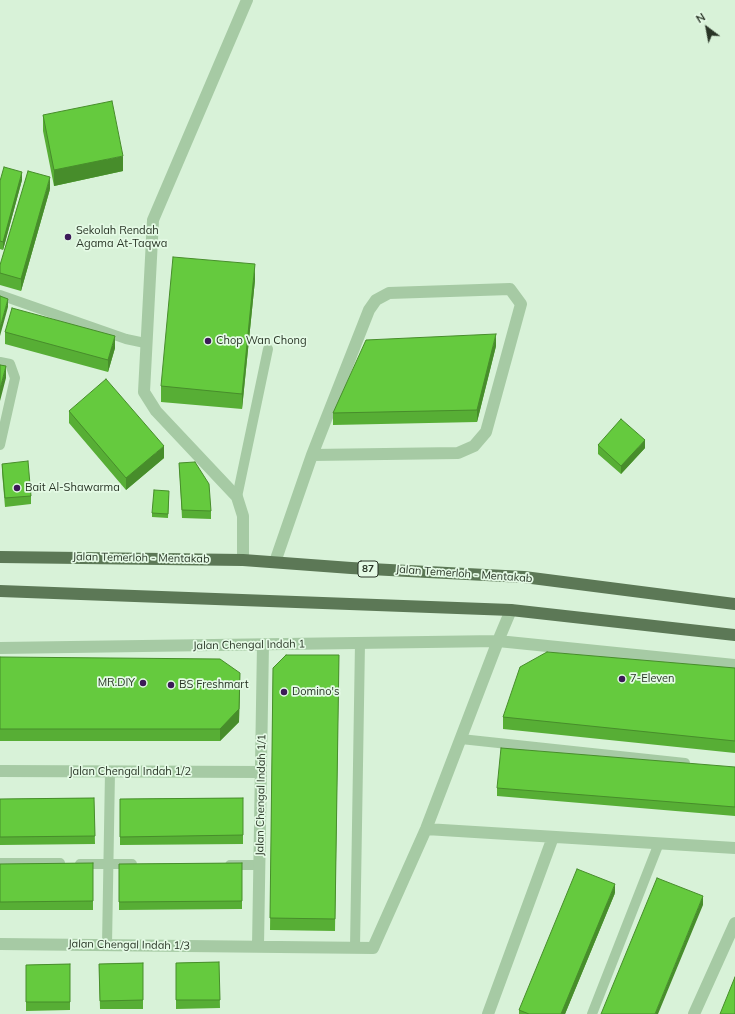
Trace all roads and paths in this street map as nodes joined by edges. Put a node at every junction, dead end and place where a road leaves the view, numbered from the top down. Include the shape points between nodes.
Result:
1 (247, 0) edge
2 (0, 295) edge
3 (146, 343) junction
4 (268, 349) dead end
5 (0, 362) edge
6 (0, 445) edge
7 (312, 455) junction
8 (237, 497) junction
9 (0, 557) edge
10 (243, 560) junction
11 (275, 562) junction
12 (0, 591) edge
13 (735, 604) edge
14 (511, 610) junction
15 (735, 635) edge
16 (498, 641) junction
17 (360, 643) junction
18 (263, 644) junction
19 (0, 648) edge
20 (735, 665) edge
21 (461, 739) junction
22 (696, 764) edge
23 (0, 772) edge
24 (110, 772) junction
25 (261, 772) junction
26 (426, 829) junction
27 (553, 837) junction
28 (659, 843) junction
29 (735, 848) edge
30 (0, 863) edge
31 (108, 864) junction
32 (140, 864) edge
33 (220, 865) edge
34 (260, 865) junction
35 (735, 923) edge
36 (0, 944) edge
37 (107, 945) junction
38 (258, 946) junction
39 (355, 947) junction
40 (488, 1014) edge
41 (592, 1014) edge
42 (694, 1014) edge

1 - 3 street via 153,220
2 - 3 lane via 126,339
3 - 8 street via 144,392 156,411
4 - 8 lane
5 - 6 lane via 10,364 15,378
7 - 7 street via 458,453 474,446 486,432 521,304 510,289 389,293 376,300 369,310
7 - 11 street
8 - 10 street via 243,516
9 - 10 main road, Jalan Temerloh - Mentakab / 87
10 - 11 main road, Jalan Temerloh - Mentakab / 87
11 - 13 main road, Jalan Temerloh - Mentakab / 87 via 524,577
12 - 14 main road
14 - 15 main road
14 - 16 street
16 - 17 street, Jalan Chengal Indah 1
16 - 20 street, Jalan Chengal Indah 1
16 - 21 street
17 - 18 street, Jalan Chengal Indah 1
17 - 39 lane
18 - 19 street, Jalan Chengal Indah 1
18 - 25 street, Jalan Chengal Indah 1/1
21 - 22 lane
21 - 26 street
23 - 24 street, Jalan Chengal Indah 1/2
24 - 25 street, Jalan Chengal Indah 1/2
24 - 31 lane
25 - 34 street, Jalan Chengal Indah 1/1
26 - 27 street
26 - 39 street, Jalan Chengal Indah 1/3 via 373,948
27 - 28 street
27 - 40 street
28 - 29 street
28 - 41 lane
30 - 31 lane
31 - 32 lane
31 - 37 lane
33 - 34 lane
34 - 38 street, Jalan Chengal Indah 1/1
35 - 42 street
36 - 37 street, Jalan Chengal Indah 1/3
37 - 38 street, Jalan Chengal Indah 1/3
38 - 39 street, Jalan Chengal Indah 1/3

